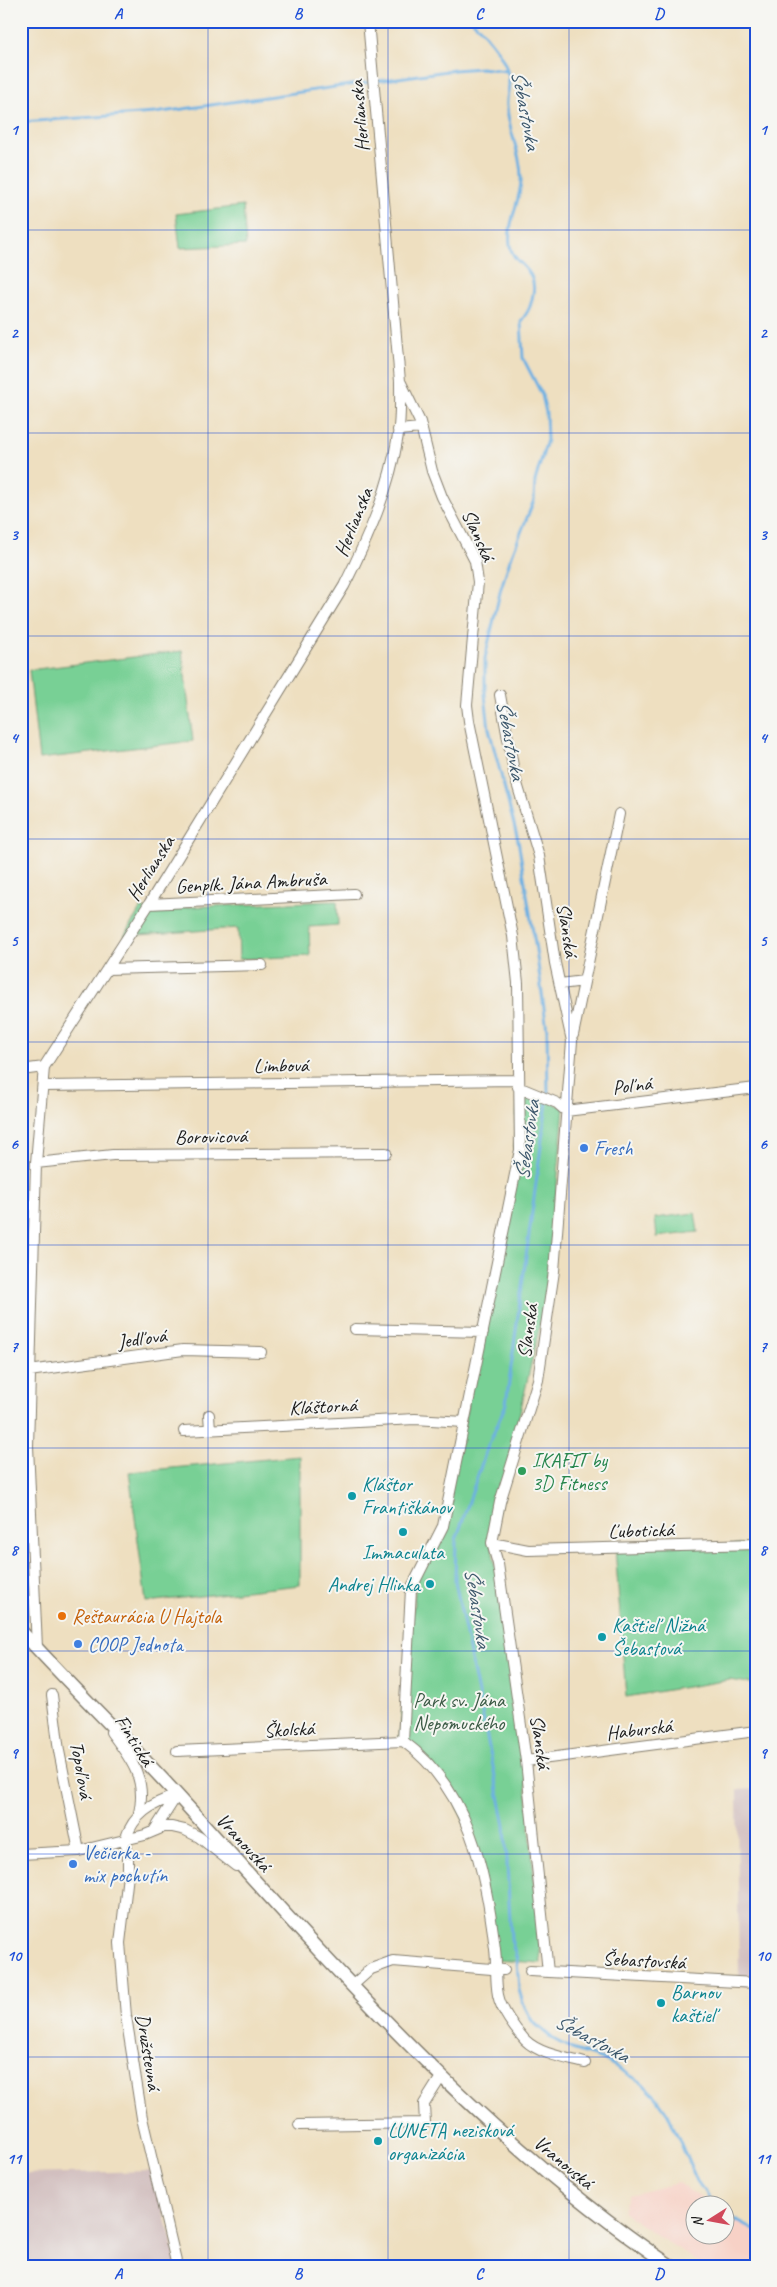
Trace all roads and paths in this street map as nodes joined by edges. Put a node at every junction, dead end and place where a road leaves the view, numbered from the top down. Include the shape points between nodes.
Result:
1 (368, 21) edge
2 (400, 381) junction
3 (421, 428) junction
4 (398, 430) junction
5 (500, 694) dead end
6 (619, 814) dead end
7 (354, 894) dead end
8 (149, 904) junction
9 (262, 965) dead end
10 (107, 969) junction
11 (584, 981) junction
12 (560, 984) junction
13 (572, 1041) junction
14 (44, 1067) junction
15 (21, 1070) edge
16 (518, 1083) junction
17 (44, 1086) junction
18 (756, 1088) edge
19 (566, 1111) junction
20 (386, 1153) dead end
21 (36, 1163) junction
22 (355, 1329) dead end
23 (482, 1332) junction
24 (184, 1343) dead end
25 (261, 1352) dead end
26 (29, 1367) junction
27 (209, 1415) dead end
28 (464, 1422) junction
29 (210, 1429) junction
30 (184, 1431) dead end
31 (24, 1446) edge
32 (492, 1543) junction
33 (756, 1544) edge
34 (21, 1631) edge
35 (36, 1648) junction
36 (52, 1695) dead end
37 (99, 1715) junction
38 (756, 1731) edge
39 (402, 1741) junction
40 (177, 1751) dead end
41 (526, 1760) junction
42 (177, 1795) junction
43 (139, 1813) junction
44 (154, 1831) junction
45 (125, 1840) junction
46 (79, 1850) junction
47 (21, 1854) edge
48 (250, 1877) junction
49 (500, 1969) junction
50 (530, 1971) dead end
51 (548, 1972) junction
52 (756, 1983) edge
53 (353, 1984) junction
54 (585, 2063) dead end
55 (441, 2077) junction
56 (299, 2125) dead end
57 (639, 2244) junction
58 (177, 2266) edge
59 (664, 2266) edge
60 (671, 2266) edge

1 - 2 street, Herlianska
2 - 3 street, Slanská
2 - 4 street, Herlianska
3 - 4 street
3 - 16 street, Slanská via 442,497 475,561 478,582 468,714 513,936 518,983
4 - 8 street, Herlianska via 388,481 367,541 344,586
5 - 12 street, Slanská via 515,777 538,856
6 - 11 street
7 - 8 street, Genplk. Jána Ambruša
8 - 10 street, Herlianska
9 - 10 street
10 - 14 street, Herlianska
11 - 12 street
11 - 13 street
12 - 13 street, Slanská
13 - 19 street, Slanská
14 - 15 street
14 - 17 street
16 - 17 street, Limbová
16 - 19 street
16 - 23 street, Slanská via 520,1150
17 - 21 street
18 - 19 street, Poľná
19 - 32 street, Slanská via 556,1256 538,1380 500,1502
20 - 21 street, Borovicová via 113,1155
21 - 26 street
22 - 23 street
23 - 28 street, Slanská
24 - 26 street, Jedľová
25 - 26 street, Jedľová via 183,1350
26 - 31 street
27 - 29 street
28 - 29 street, Kláštorná via 415,1419
28 - 39 street, Slanská via 443,1526 411,1589
29 - 30 street, Kláštorná
31 - 35 street
32 - 33 street, Ľubotická via 528,1550
32 - 41 street, Slanská via 498,1564
34 - 35 main road, Vranovská
35 - 37 main road, Vranovská
36 - 46 street, Topoľová
37 - 42 main road, Vranovská
37 - 43 street, Fintická via 139,1776 143,1792
38 - 41 street, Haburská
39 - 40 street, Školská
39 - 49 street via 422,1756 442,1779 463,1816 479,1857
41 - 51 street, Slanská
42 - 43 street via 156,1802
42 - 44 street
42 - 48 main road, Vranovská
43 - 45 street, Fintická
44 - 45 street
44 - 48 street via 172,1827 185,1830 199,1837
45 - 46 street
45 - 58 street, Družstevná via 128,1875 120,1943 126,2016 142,2118
46 - 47 street
48 - 53 main road, Vranovská
49 - 53 street via 393,1961 371,1969
49 - 54 street via 498,1996 514,2026 527,2041 548,2053
50 - 51 street, Šebastovská
51 - 52 street, Šebastovská
53 - 55 main road, Vranovská
55 - 56 street via 424,2104 425,2123
55 - 57 main road, Vranovská via 537,2164
57 - 59 street
57 - 60 main road, Vranovská

